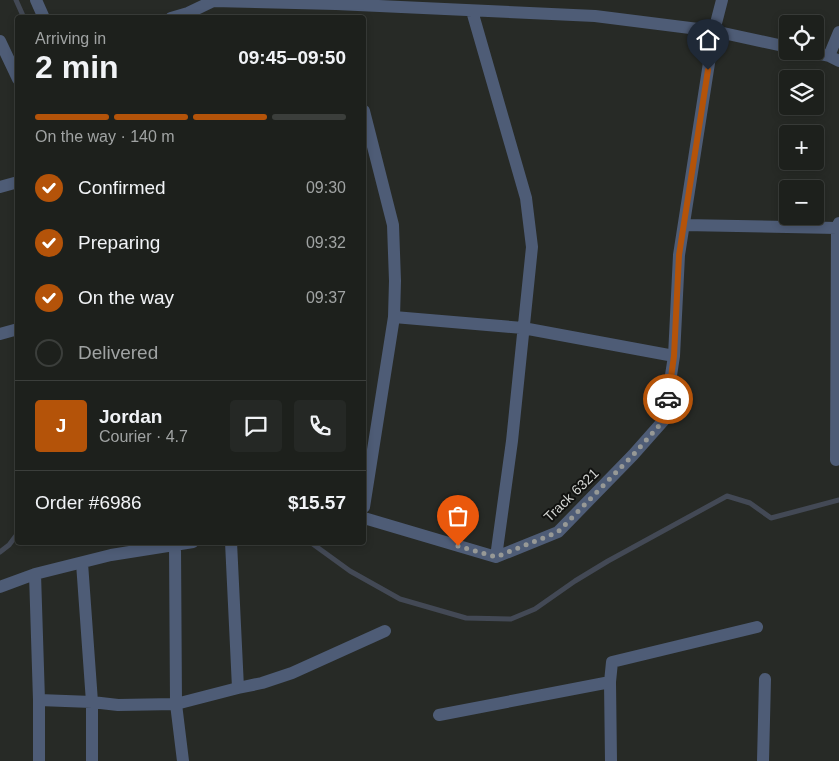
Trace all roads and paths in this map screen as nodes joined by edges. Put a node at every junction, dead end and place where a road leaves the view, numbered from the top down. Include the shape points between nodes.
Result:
1 (36, 0) edge
2 (213, 0) edge
3 (722, 0) edge
4 (336, 4) junction
5 (472, 11) junction
6 (43, 15) edge
7 (188, 15) edge
8 (339, 15) edge
9 (714, 31) junction
10 (839, 32) edge
11 (0, 41) edge
12 (779, 45) edge
13 (834, 58) edge
14 (15, 73) edge
15 (366, 119) edge
16 (15, 183) edge
17 (0, 186) edge
18 (684, 225) junction
19 (838, 226) edge
20 (394, 316) junction
21 (523, 328) junction
22 (15, 330) edge
23 (0, 334) edge
24 (674, 356) junction
25 (836, 460) dead end
26 (366, 494) edge
27 (366, 519) edge
28 (180, 545) edge
29 (231, 545) edge
30 (175, 546) junction
31 (496, 557) junction
32 (82, 563) junction
33 (35, 574) junction
34 (0, 587) edge
35 (757, 626) dead end
36 (385, 631) dead end
37 (765, 680) dead end
38 (610, 682) junction
39 (238, 688) junction
40 (39, 700) junction
41 (92, 702) junction
42 (176, 704) junction
43 (439, 715) dead end
44 (39, 761) edge
45 (92, 761) edge
46 (184, 761) edge
47 (611, 761) edge
48 (763, 761) edge

1 - 6 street
2 - 4 street
2 - 7 street
3 - 9 street
4 - 5 street
4 - 8 street
5 - 9 street via 595,16
5 - 21 street via 526,198 532,246
9 - 12 street
9 - 18 street
10 - 13 street
11 - 14 street
15 - 20 street via 393,225
16 - 17 street
18 - 19 street
18 - 24 street via 679,255
19 - 25 street
20 - 21 street
20 - 26 street
21 - 24 street
21 - 31 street
22 - 23 street
24 - 31 street, Track 6321 via 664,420 558,532
27 - 31 street
28 - 30 street
29 - 39 street
30 - 32 street via 111,555
30 - 42 street
32 - 33 street
32 - 41 street
33 - 34 street
33 - 40 street
35 - 38 street via 612,662
36 - 39 street via 292,673 262,684
37 - 48 street
38 - 43 street
38 - 47 street
39 - 42 street
40 - 41 street
40 - 44 street
41 - 42 street
41 - 45 street
42 - 46 street

